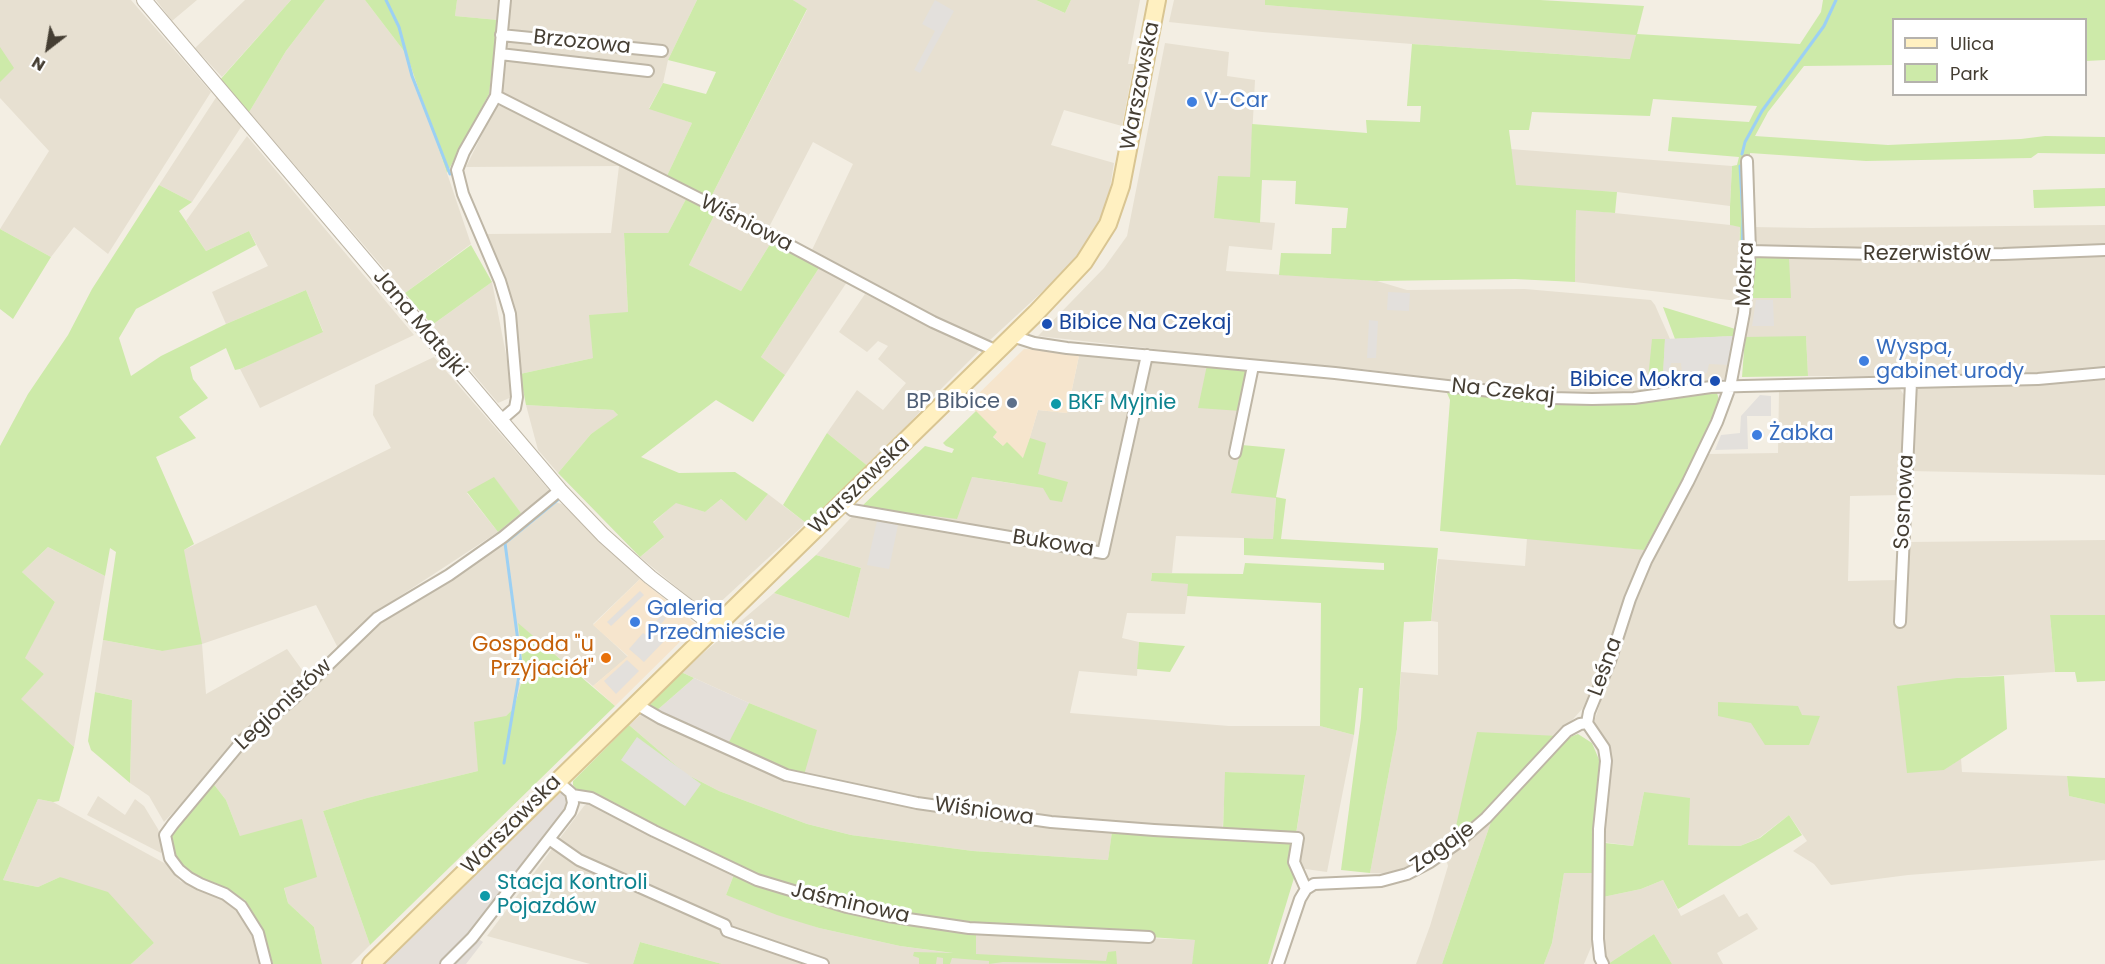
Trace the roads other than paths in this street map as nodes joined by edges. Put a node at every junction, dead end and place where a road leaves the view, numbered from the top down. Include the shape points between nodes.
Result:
1 (144, 0) edge
2 (505, 0) edge
3 (1158, 0) edge
4 (501, 35) junction
5 (662, 51) dead end
6 (500, 54) junction
7 (648, 71) dead end
8 (496, 96) junction
9 (1747, 161) dead end
10 (2105, 250) edge
11 (1750, 252) junction
12 (1012, 336) junction
13 (997, 351) junction
14 (1147, 355) junction
15 (1253, 366) junction
16 (2105, 373) edge
17 (1911, 382) junction
18 (1730, 387) junction
19 (501, 420) junction
20 (1235, 453) dead end
21 (560, 490) junction
22 (843, 502) junction
23 (1900, 622) dead end
24 (715, 627) junction
25 (636, 704) junction
26 (1587, 723) junction
27 (557, 781) junction
28 (572, 795) junction
29 (549, 839) junction
30 (1306, 889) junction
31 (1149, 937) dead end
32 (266, 964) edge
33 (371, 964) edge
34 (446, 964) edge
35 (823, 964) edge
36 (1278, 964) edge
37 (1603, 964) edge

1 - 19 street, Jana Matejki
2 - 4 street
3 - 12 main road, Warszawska via 1124,177 1108,224 1072,276
4 - 5 street, Brzozowa
4 - 6 street
6 - 7 street, Brzozowa
6 - 8 street
8 - 13 street, Wiśniowa via 933,322
8 - 19 street via 458,170 463,194 510,314 517,398 515,408
9 - 11 street, Mokra
10 - 11 street, Rezerwistów via 1917,255
11 - 18 street, Mokra via 1744,313
12 - 13 main road, Warszawska
12 - 14 street, Na Czekaj via 1034,343
13 - 22 main road, Warszawska
14 - 15 street, Na Czekaj
14 - 22 street, Bukowa via 1103,553 852,510
15 - 18 street, Na Czekaj via 1551,398 1634,398
15 - 20 street
16 - 17 street, Na Czekaj
17 - 18 street, Na Czekaj
17 - 23 street, Sosnowa
18 - 26 street, Leśna via 1717,422 1629,599
19 - 21 street, Jana Matejki
21 - 24 street, Jana Matejki via 630,559
21 - 32 street, Legionistów via 449,575 377,618 294,698 243,740 165,835 179,870 241,906 258,933
22 - 24 main road, Warszawska
24 - 25 main road, Warszawska
25 - 27 main road, Warszawska
25 - 30 street, Wiśniowa via 786,775 917,802 1051,822 1298,838 1294,862
26 - 30 street, Zagaje via 1567,731 1486,818 1430,862 1382,881 1322,883
26 - 37 street, Leśna via 1604,748 1606,761 1599,830 1598,939
27 - 28 street
27 - 33 main road, Warszawska
28 - 29 street via 570,812
28 - 31 street, Jaśminowa via 591,798 757,880 847,907 969,928
29 - 34 street via 472,938
29 - 35 street via 579,860 725,925 727,931
30 - 36 street

